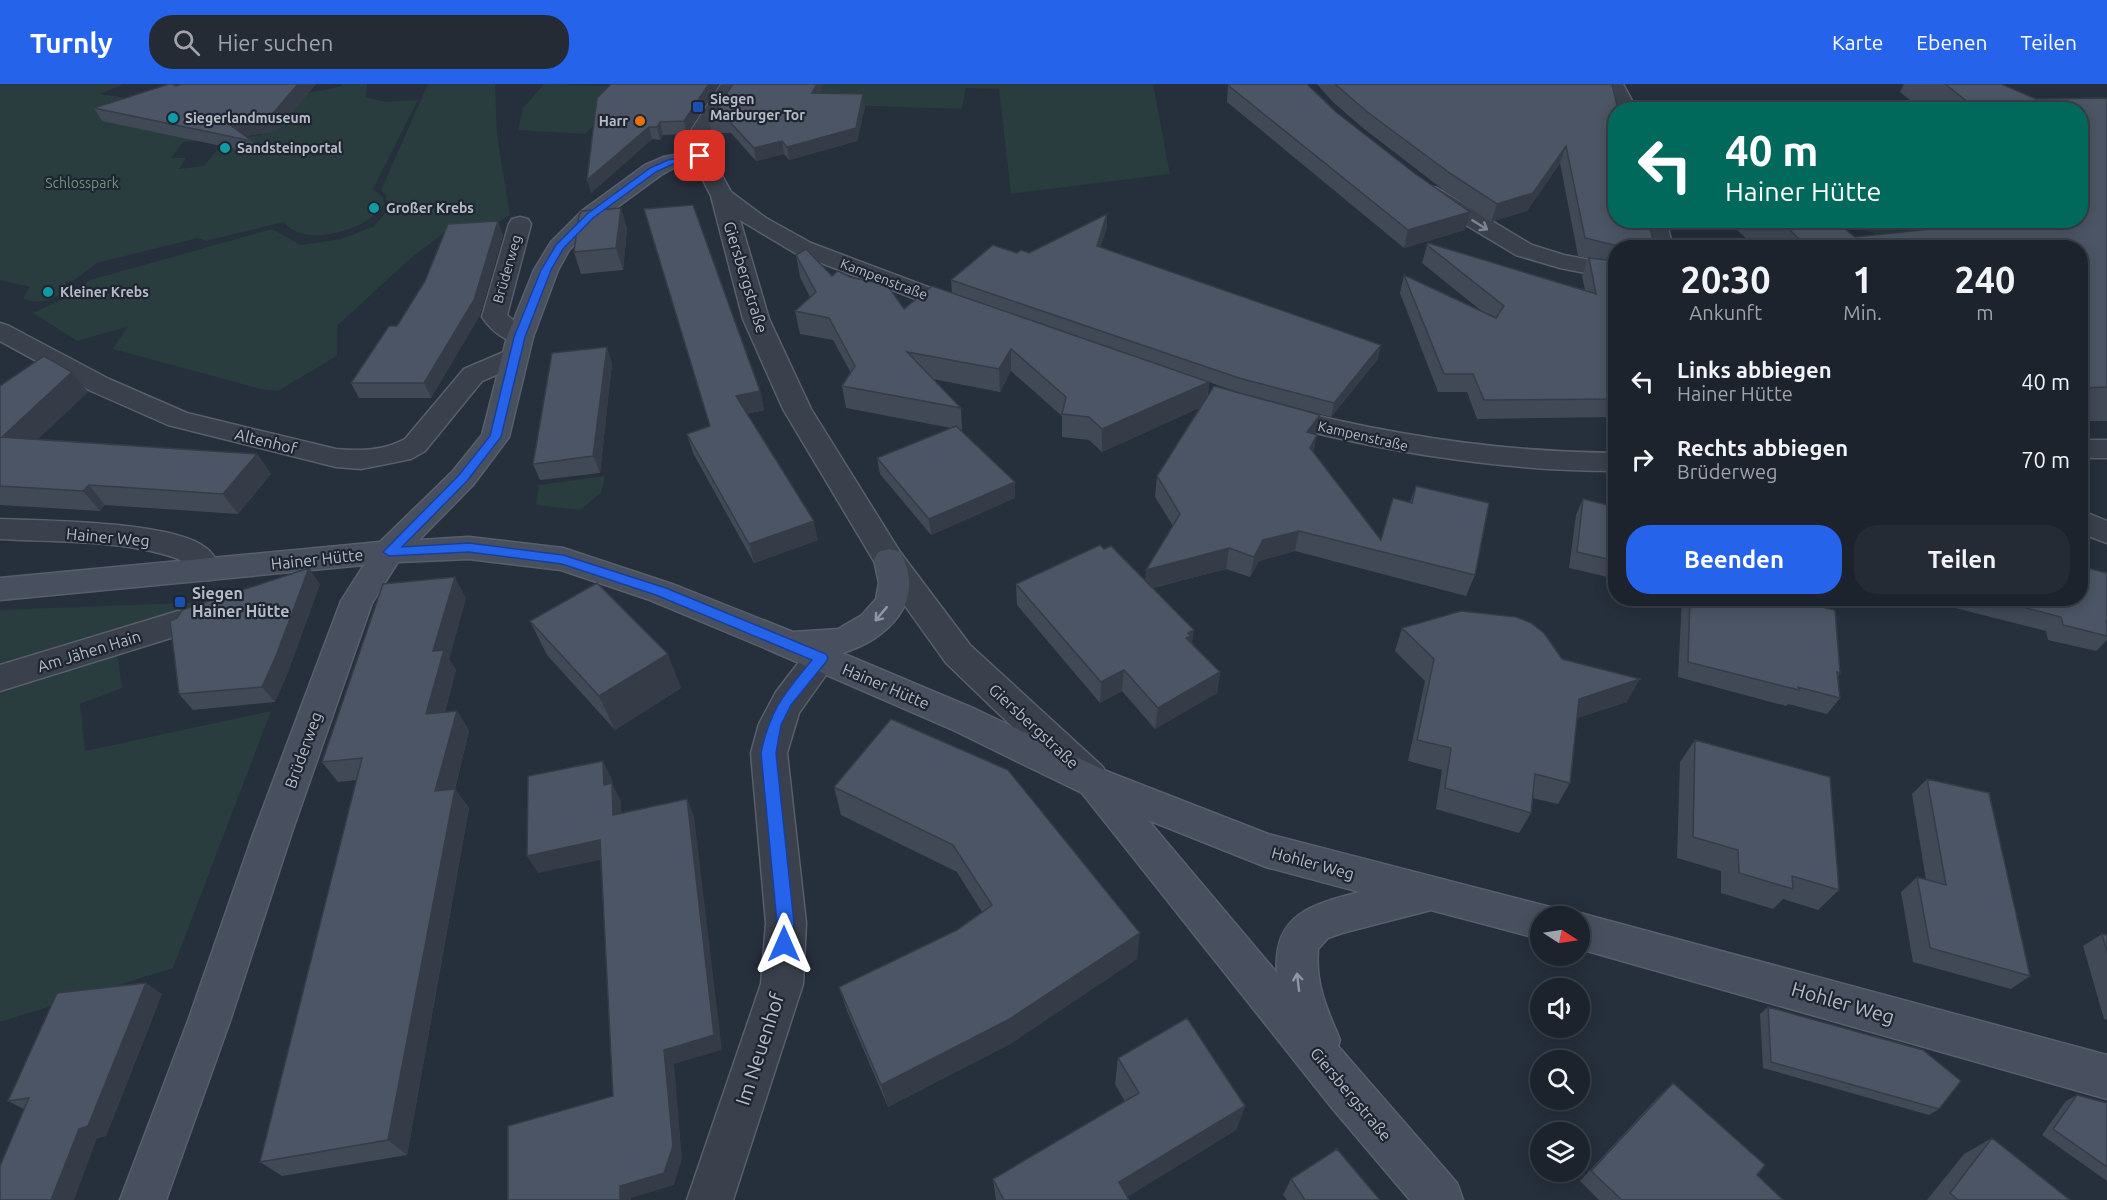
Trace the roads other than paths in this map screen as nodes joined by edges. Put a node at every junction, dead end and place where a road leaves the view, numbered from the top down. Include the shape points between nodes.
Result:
1 (731, 84) edge
2 (1613, 84) edge
3 (1623, 102) edge
4 (700, 156) junction
5 (1416, 183) edge
6 (722, 196) junction
7 (520, 224) dead end
8 (1608, 270) edge
9 (991, 319) edge
10 (0, 331) edge
11 (517, 347) junction
12 (1249, 406) edge
13 (2107, 448) edge
14 (2088, 449) edge
15 (1608, 462) edge
16 (2088, 524) edge
17 (0, 529) edge
18 (2107, 533) edge
19 (389, 552) junction
20 (889, 560) junction
21 (207, 570) junction
22 (0, 589) edge
23 (178, 623) edge
24 (779, 639) junction
25 (821, 658) junction
26 (0, 678) edge
27 (1093, 782) junction
28 (1432, 893) junction
29 (1530, 918) edge
30 (1590, 934) edge
31 (2107, 1077) edge
32 (1348, 1092) junction
33 (143, 1200) edge
34 (710, 1200) edge
35 (1440, 1200) edge

1 - 4 street via 700,132
2 - 3 street
4 - 6 street
4 - 11 street, Brüderweg via 671,161 653,170 590,216 559,247 546,270
5 -> 8 street via 1524,250
6 - 9 street, Kampenstraße via 758,223 803,248
6 - 20 street, Giersbergstraße via 756,319 792,399
7 - 11 street, Brüderweg via 494,317
10 - 11 street, Altenhof via 100,385 178,419 336,458 361,460 401,453 415,445 473,375
11 - 19 street, Brüderweg via 495,437 463,478
12 - 15 street, Kampenstraße via 1419,448 1558,463
13 - 14 street
16 - 18 street
17 - 21 street, Hainer Weg via 168,543 194,554
19 - 21 street, Hainer Hütte
19 - 24 street, Hainer Hütte via 469,548 563,559 661,592
19 - 33 street, Brüderweg via 357,601
20 -> 24 street via 895,582 887,606 869,628 843,641 812,646
20 - 27 street, Giersbergstraße via 958,654
21 - 22 street, Hainer Hütte
23 - 26 street, Am Jähen Hain
24 - 25 street, Hainer Hütte
25 - 27 street, Hainer Hütte via 963,719
25 - 34 street, Im Neuenhof via 786,702 774,725 769,753 786,923 782,984
27 - 28 street, Hohler Weg via 1285,857
27 - 32 street, Giersbergstraße
28 - 29 street, Hohler Weg
32 -> 28 street via 1311,1027 1298,989 1296,962 1302,940 1313,925 1352,911
30 - 31 street, Hohler Weg
32 - 35 street, Giersbergstraße

